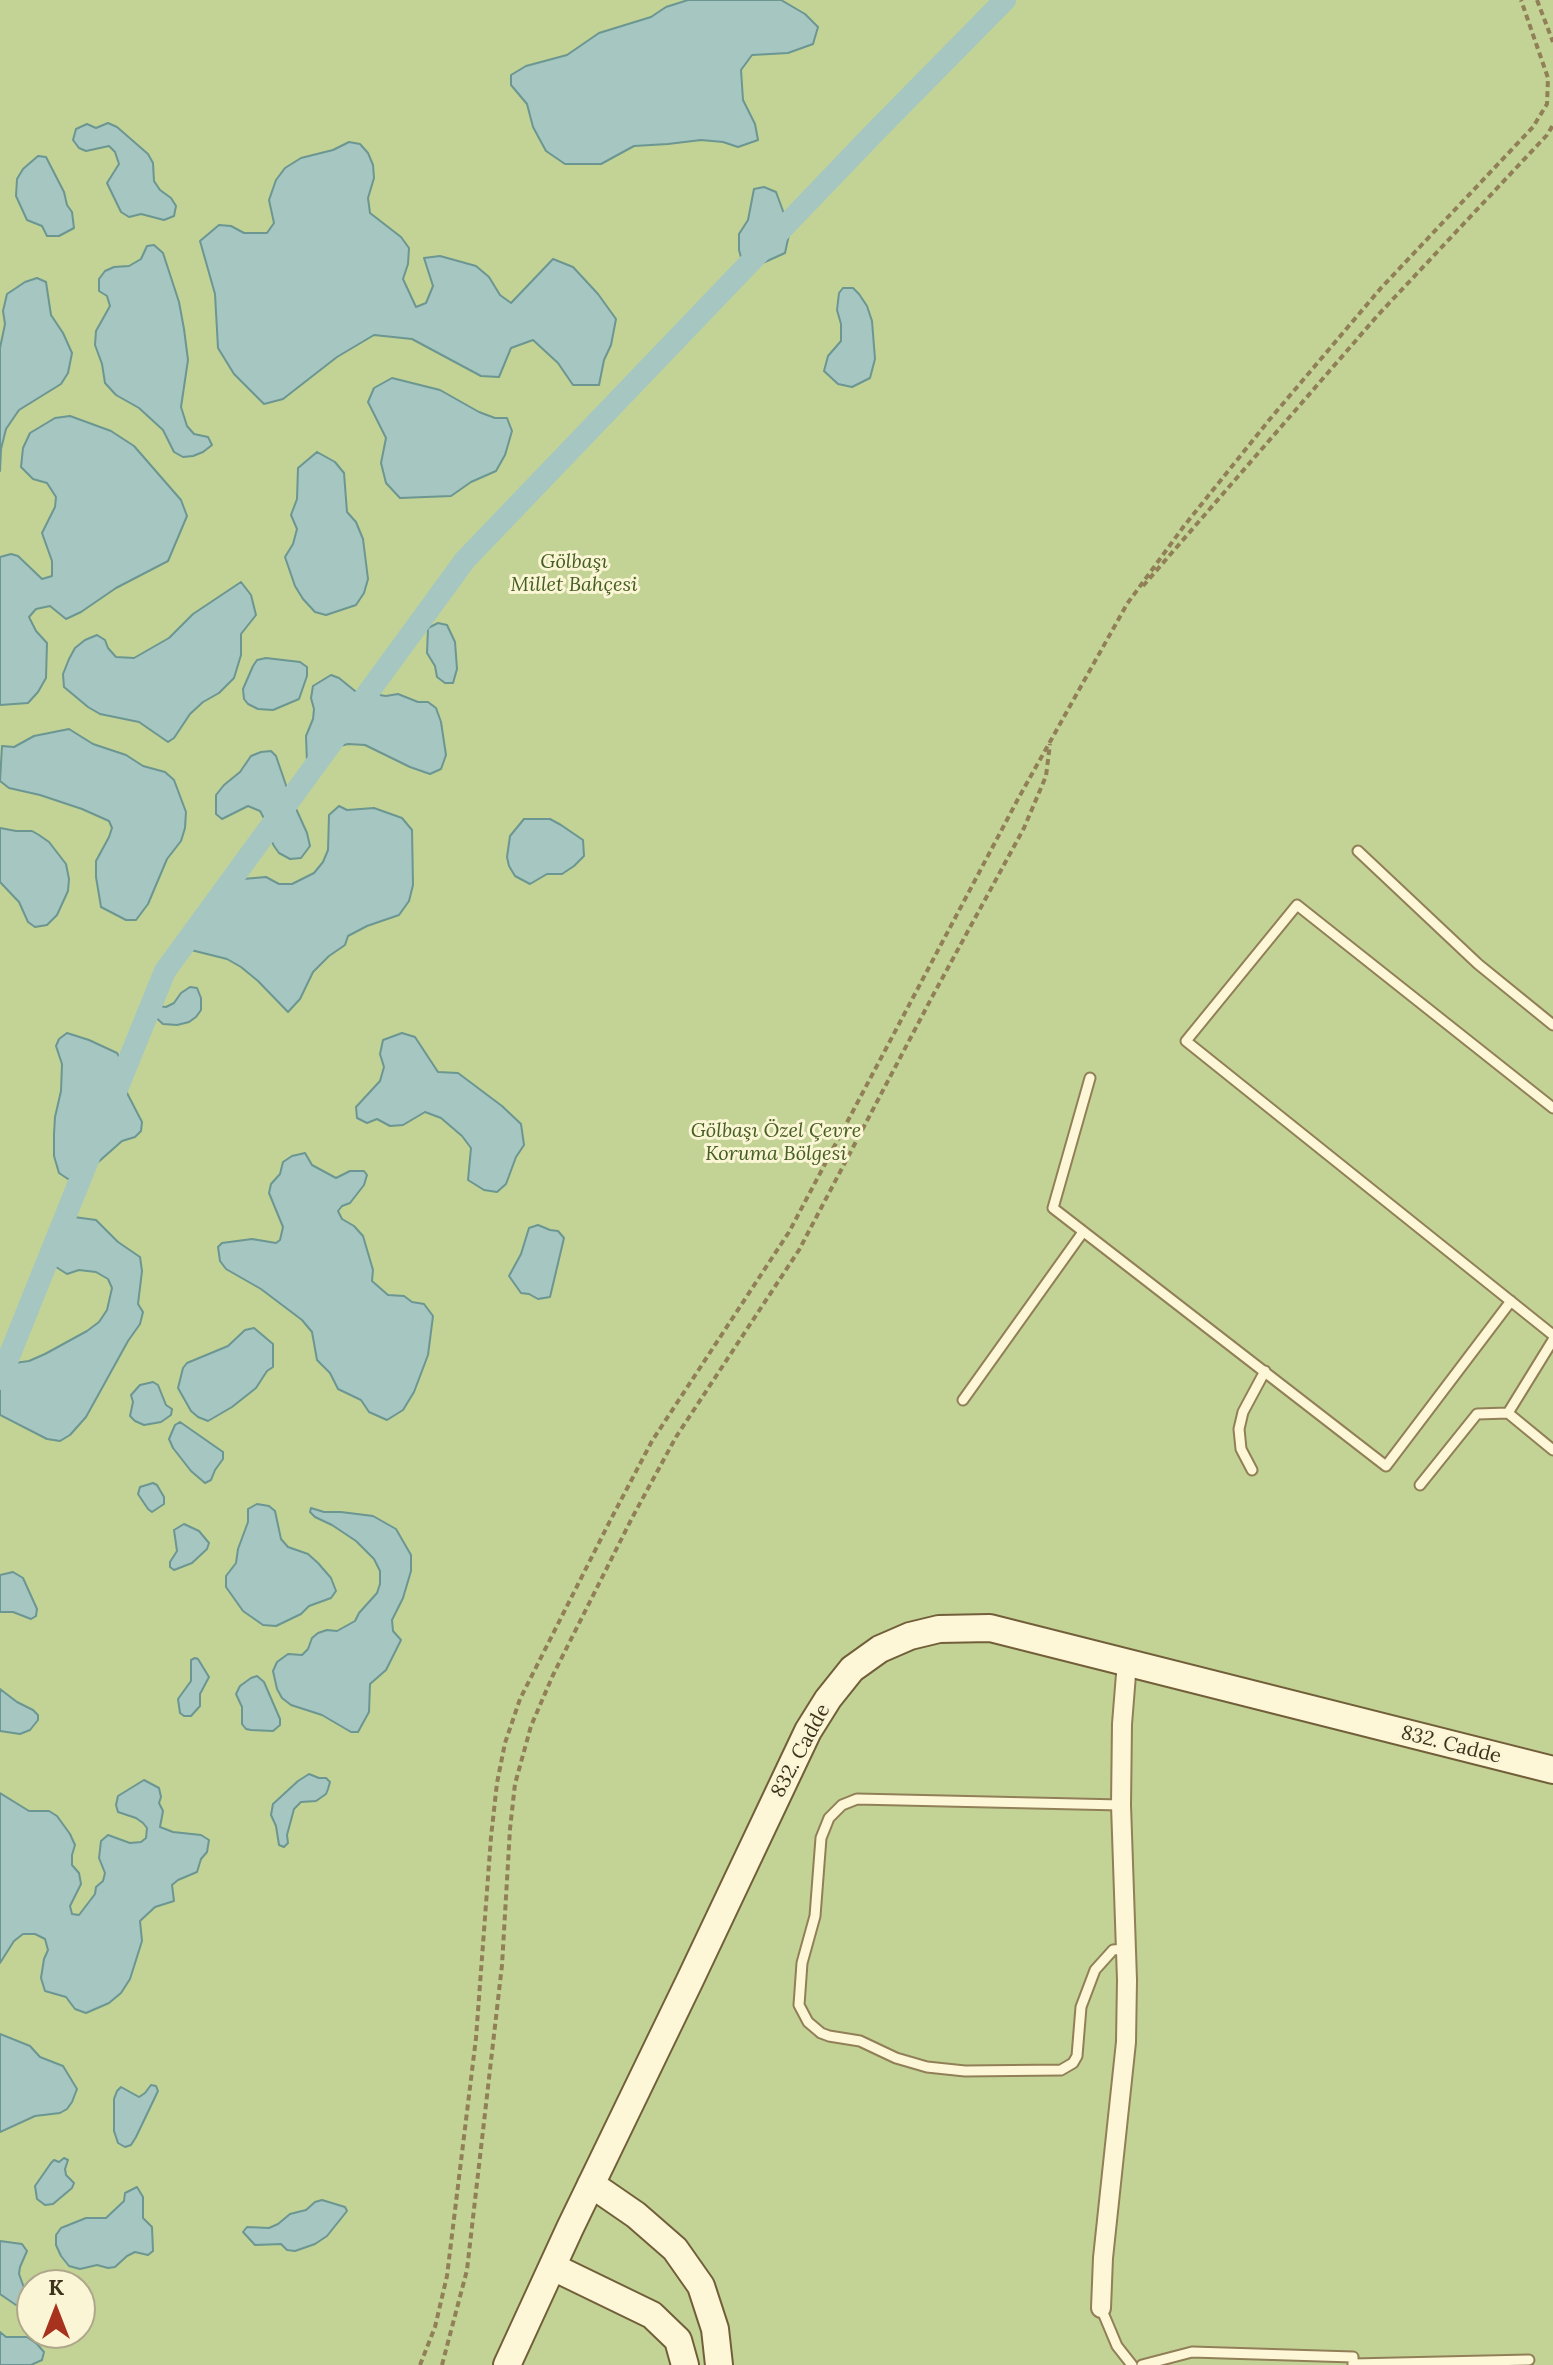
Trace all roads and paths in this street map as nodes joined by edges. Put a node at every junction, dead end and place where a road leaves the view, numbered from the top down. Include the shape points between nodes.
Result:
1 (1521, 0) edge
2 (1537, 0) edge
3 (1553, 42) edge
4 (1553, 125) edge
5 (1127, 604) junction
6 (1050, 741) junction
7 (1358, 851) dead end
8 (1553, 1025) edge
9 (1090, 1078) dead end
10 (1553, 1108) edge
11 (1083, 1232) junction
12 (1511, 1301) junction
13 (1553, 1338) edge
14 (1265, 1371) junction
15 (963, 1400) dead end
16 (1508, 1413) junction
17 (1553, 1450) edge
18 (1252, 1470) dead end
19 (1420, 1485) dead end
20 (1127, 1662) junction
21 (1553, 1770) edge
22 (1121, 1805) junction
23 (1125, 1949) junction
24 (591, 2184) junction
25 (553, 2267) junction
26 (1101, 2308) joint
27 (1529, 2360) dead end
28 (1353, 2364) edge
29 (420, 2365) edge
30 (442, 2365) edge
31 (507, 2365) edge
32 (685, 2365) edge
33 (719, 2365) edge
34 (1132, 2365) edge
35 (1142, 2365) edge

1 - 5 path via 1548,78 1547,104 1533,127 1381,288 1203,502
2 - 3 path
4 - 5 path via 1378,315
5 - 6 path
6 - 29 path via 789,1232 652,1441 520,1699 497,1783 476,2038 447,2276
6 - 30 path via 1046,776 1024,828 799,1250 661,1464 531,1726 515,1784 502,1965 471,2242
7 - 8 lane via 1478,964
9 - 11 lane via 1053,1208
10 - 12 lane via 1297,905 1186,1041
11 - 14 lane
11 - 15 lane
12 - 13 lane
12 - 14 lane via 1386,1466
13 - 16 lane
14 - 18 lane via 1239,1429 1241,1449
16 - 17 lane
16 - 19 lane via 1477,1414
20 - 21 street, 832. Cadde
20 - 22 street
20 - 24 street, 832. Cadde via 990,1628 963,1627 910,1636 852,1669 808,1731
22 - 23 street
22 - 23 lane via 857,1799 842,1805 821,1838 815,1916 802,1963 799,2005 821,2033 860,2041 927,2067 1061,2070 1077,2056 1081,2007 1095,1970 1113,1950
23 - 26 street via 1126,2042
24 - 25 street, 832. Cadde
24 - 33 street via 675,2249 701,2286 715,2329
25 - 31 street, 832. Cadde
25 - 32 street via 652,2315 678,2340
26 - 34 lane via 1117,2346
27 - 28 lane
28 - 35 lane via 1353,2357 1192,2352

